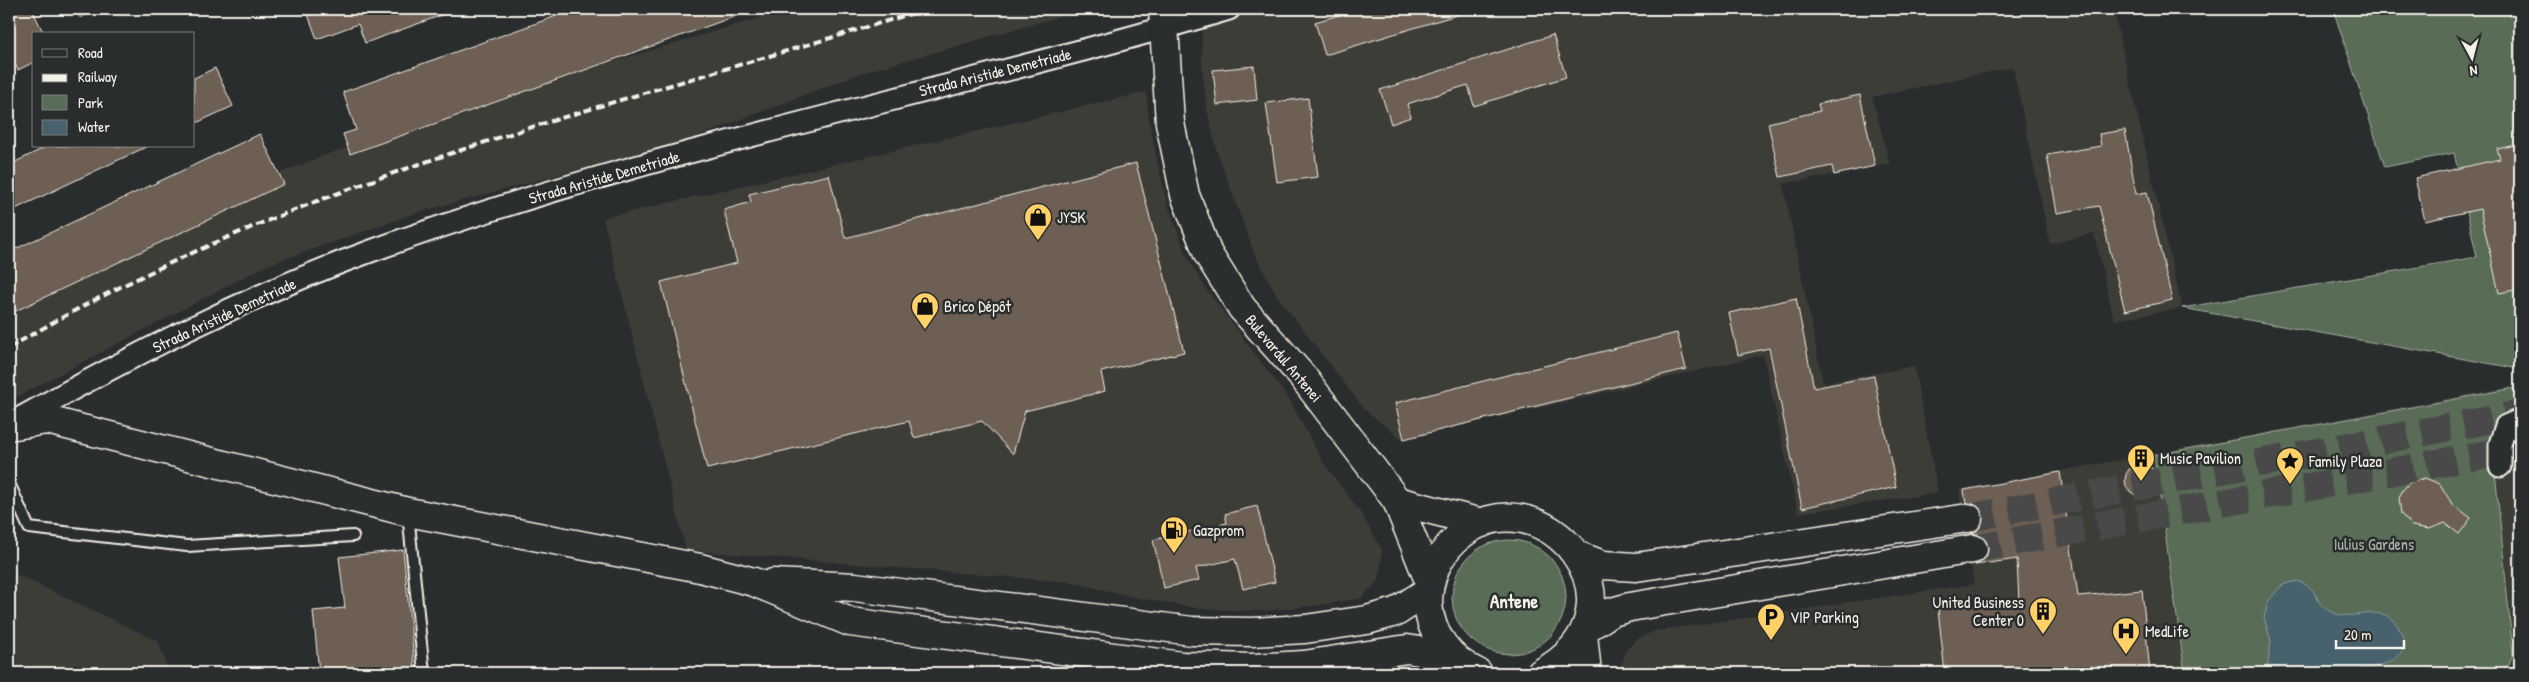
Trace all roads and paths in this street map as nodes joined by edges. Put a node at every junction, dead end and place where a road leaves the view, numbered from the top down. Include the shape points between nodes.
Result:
1 (1229, 9) edge
2 (1164, 18) edge
3 (2520, 420) edge
4 (9, 426) edge
5 (2500, 466) dead end
6 (9, 483) edge
7 (1397, 500) junction
8 (408, 512) junction
9 (1968, 518) tunnel mouth
10 (1482, 523) junction
11 (353, 536) dead end
12 (1973, 549) tunnel mouth
13 (1579, 556) junction
14 (754, 582) junction
15 (1429, 587) junction
16 (1584, 632) junction
17 (1451, 656) junction
18 (424, 673) edge
19 (1478, 673) edge
20 (1541, 673) edge
21 (1587, 673) edge

1 - 2 street, Strada Aristide Demetriade
2 - 4 street, Strada Aristide Demetriade via 506,205 412,236 295,281 197,325
2 - 7 street, Bulevardul Antenei via 1170,123 1176,158 1195,225 1208,254 1242,308 1303,377
3 - 5 street via 2506,426 2500,444
4 - 8 street via 47,420
6 - 11 lane via 29,528 187,546
7 - 10 street
7 - 15 street, Bulevardul Antenei
8 - 14 street via 700,568
8 - 18 lane
9 - 13 street via 1636,567 1603,566
10 - 13 street via 1509,518 1536,522 1560,536
10 - 15 street via 1463,532 1448,546 1436,563
12 - 16 street via 1630,606 1612,612
13 - 16 street via 1591,592
14 - 15 street via 855,587 1192,631 1252,632 1305,629 1367,620 1396,612
14 - 17 street via 850,622 1182,666 1252,668 1304,664 1407,648
15 - 17 street via 1428,605 1435,632
16 - 20 street via 1558,664
16 - 21 street
17 - 19 street

